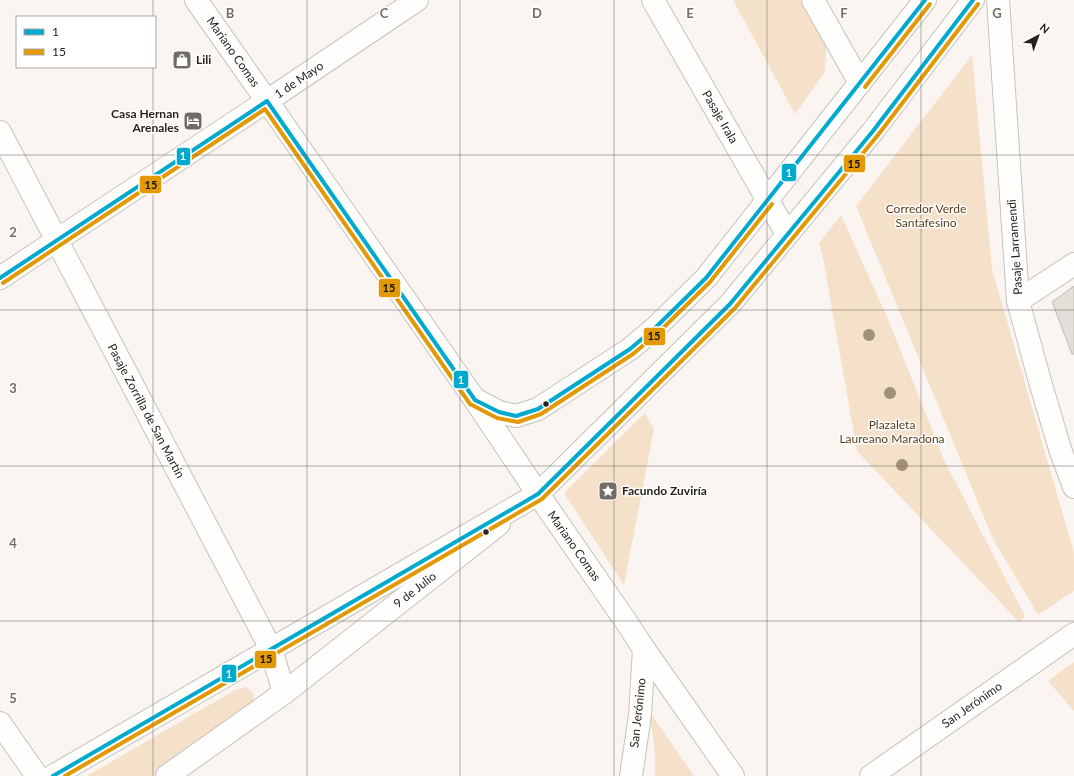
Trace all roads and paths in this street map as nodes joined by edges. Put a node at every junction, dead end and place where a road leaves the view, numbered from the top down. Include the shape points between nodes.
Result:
1 (196, 0) edge
2 (417, 0) edge
3 (653, 0) edge
4 (813, 0) edge
5 (925, 0) edge
6 (973, 0) edge
7 (998, 0) edge
8 (860, 83) junction
9 (267, 101) junction
10 (0, 132) edge
11 (768, 200) junction
12 (787, 234) junction
13 (57, 240) junction
14 (1074, 264) edge
15 (0, 278) edge
16 (1018, 302) junction
17 (475, 400) junction
18 (1074, 487) edge
19 (538, 494) junction
20 (1074, 634) edge
21 (271, 649) junction
22 (644, 649) junction
23 (284, 693) junction
24 (0, 723) edge
25 (37, 776) edge
26 (53, 776) edge
27 (167, 776) edge
28 (631, 776) edge
29 (733, 776) edge
30 (871, 776) edge

1 - 9 street, Mariano Comas
2 - 9 street, 1 de Mayo
3 - 11 street, Pasaje Irala
4 - 8 street
5 - 8 street
6 - 12 street via 873,131
7 - 16 street, Pasaje Larramendi
8 - 11 street
9 - 13 street, 1 de Mayo
9 - 17 street, Mariano Comas
10 - 13 street, Pasaje Zorrilla de San Martín
11 - 12 street, Pasaje Irala
11 - 17 street via 706,278 630,349 538,409 516,416 499,412
12 - 19 street via 726,308
13 - 15 street, 1 de Mayo
13 - 21 street, Pasaje Zorrilla de San Martín
14 - 16 street
16 - 18 street, Pasaje Larramendi via 1060,448
17 - 19 street, Mariano Comas
19 - 21 street, 9 de Julio
19 - 22 street, Mariano Comas
19 - 23 street, 9 de Julio
20 - 30 street, San Jerónimo
21 - 23 street, Pasaje Zorrilla de San Martín
21 - 26 street, 9 de Julio
22 - 28 street, San Jerónimo via 640,715
22 - 29 street, Mariano Comas
23 - 27 street, 9 de Julio
24 - 25 street

